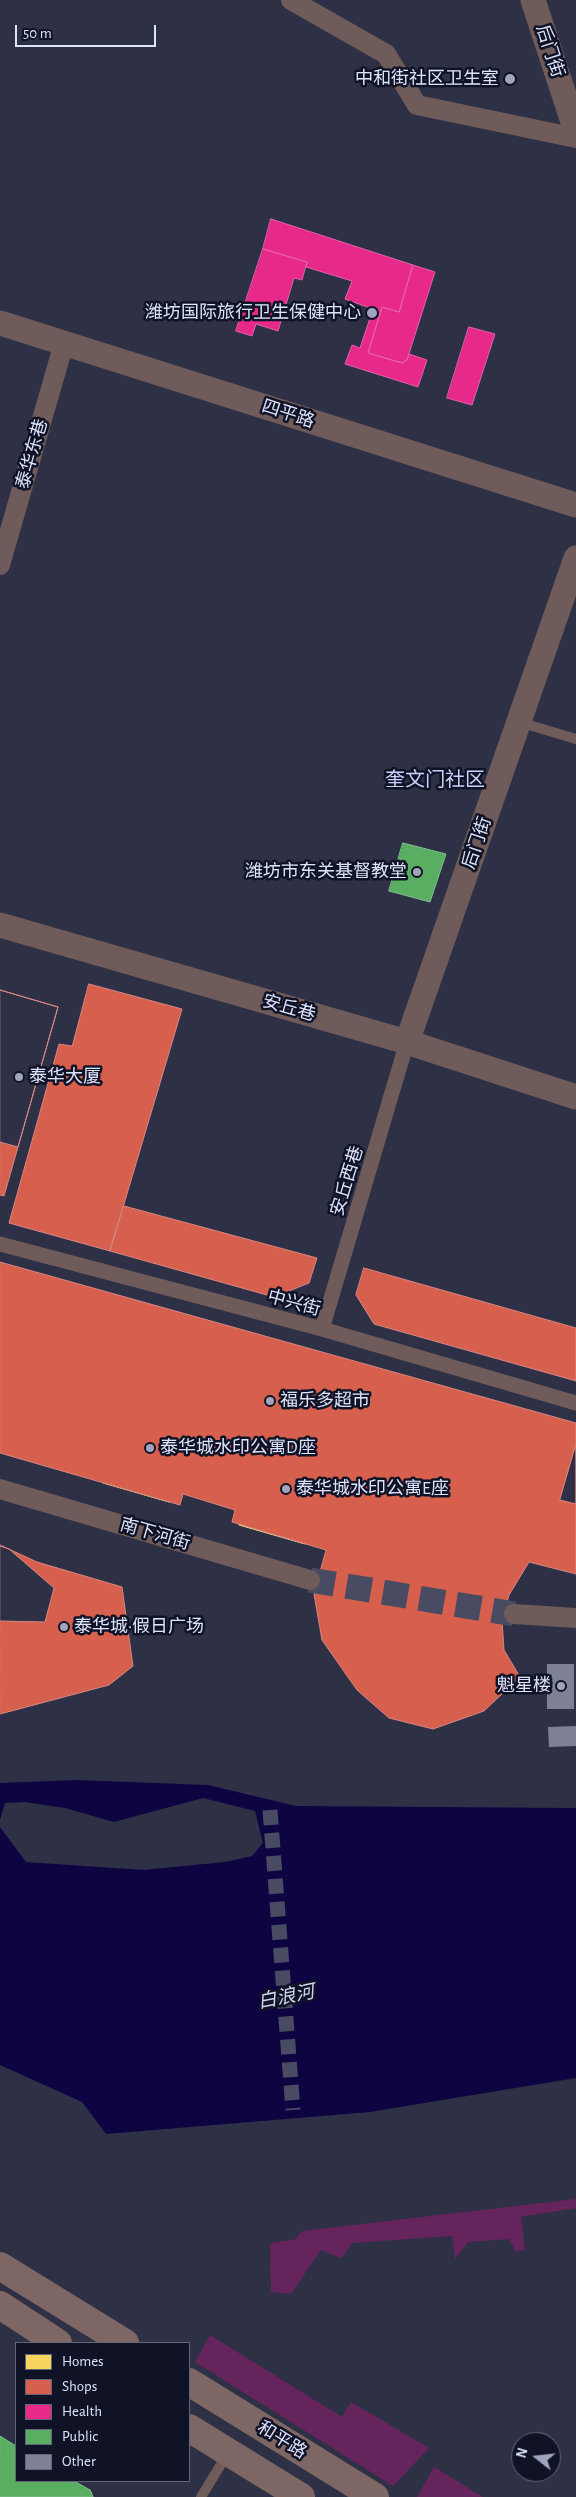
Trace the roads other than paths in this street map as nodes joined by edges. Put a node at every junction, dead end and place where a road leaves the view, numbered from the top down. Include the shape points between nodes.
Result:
1 (291, 0) edge
2 (533, 0) edge
3 (576, 131) edge
4 (576, 138) edge
5 (0, 323) edge
6 (64, 343) junction
7 (576, 505) edge
8 (576, 558) edge
9 (0, 565) edge
10 (519, 722) junction
11 (576, 739) edge
12 (0, 925) edge
13 (407, 1042) junction
14 (576, 1097) edge
15 (0, 1244) edge
16 (322, 1330) junction
17 (576, 1403) edge
18 (0, 1489) edge
19 (310, 1580) tunnel mouth
20 (514, 1614) tunnel mouth
21 (576, 1618) edge
22 (0, 2266) edge
23 (0, 2305) edge
24 (56, 2342) edge
25 (123, 2342) edge
26 (190, 2383) edge
27 (190, 2429) edge
28 (228, 2453) junction
29 (201, 2497) edge
30 (301, 2497) edge
31 (375, 2497) edge

1 - 4 street via 386,54 417,105
2 - 3 street, 后门街
5 - 6 street, 四平路
6 - 7 street, 四平路
6 - 9 street, 泰华东巷
8 - 10 street, 后门街
10 - 11 lane
10 - 13 street, 后门街
12 - 13 street, 安丘巷
13 - 14 street, 安丘巷
13 - 16 street, 安丘西巷
15 - 16 street, 中兴街
16 - 17 street, 中兴街
18 - 19 street, 南下河街
20 - 21 street
22 - 25 main road
23 - 24 main road
26 - 31 main road, 和平路
27 - 28 main road
28 - 29 lane
28 - 30 main road

